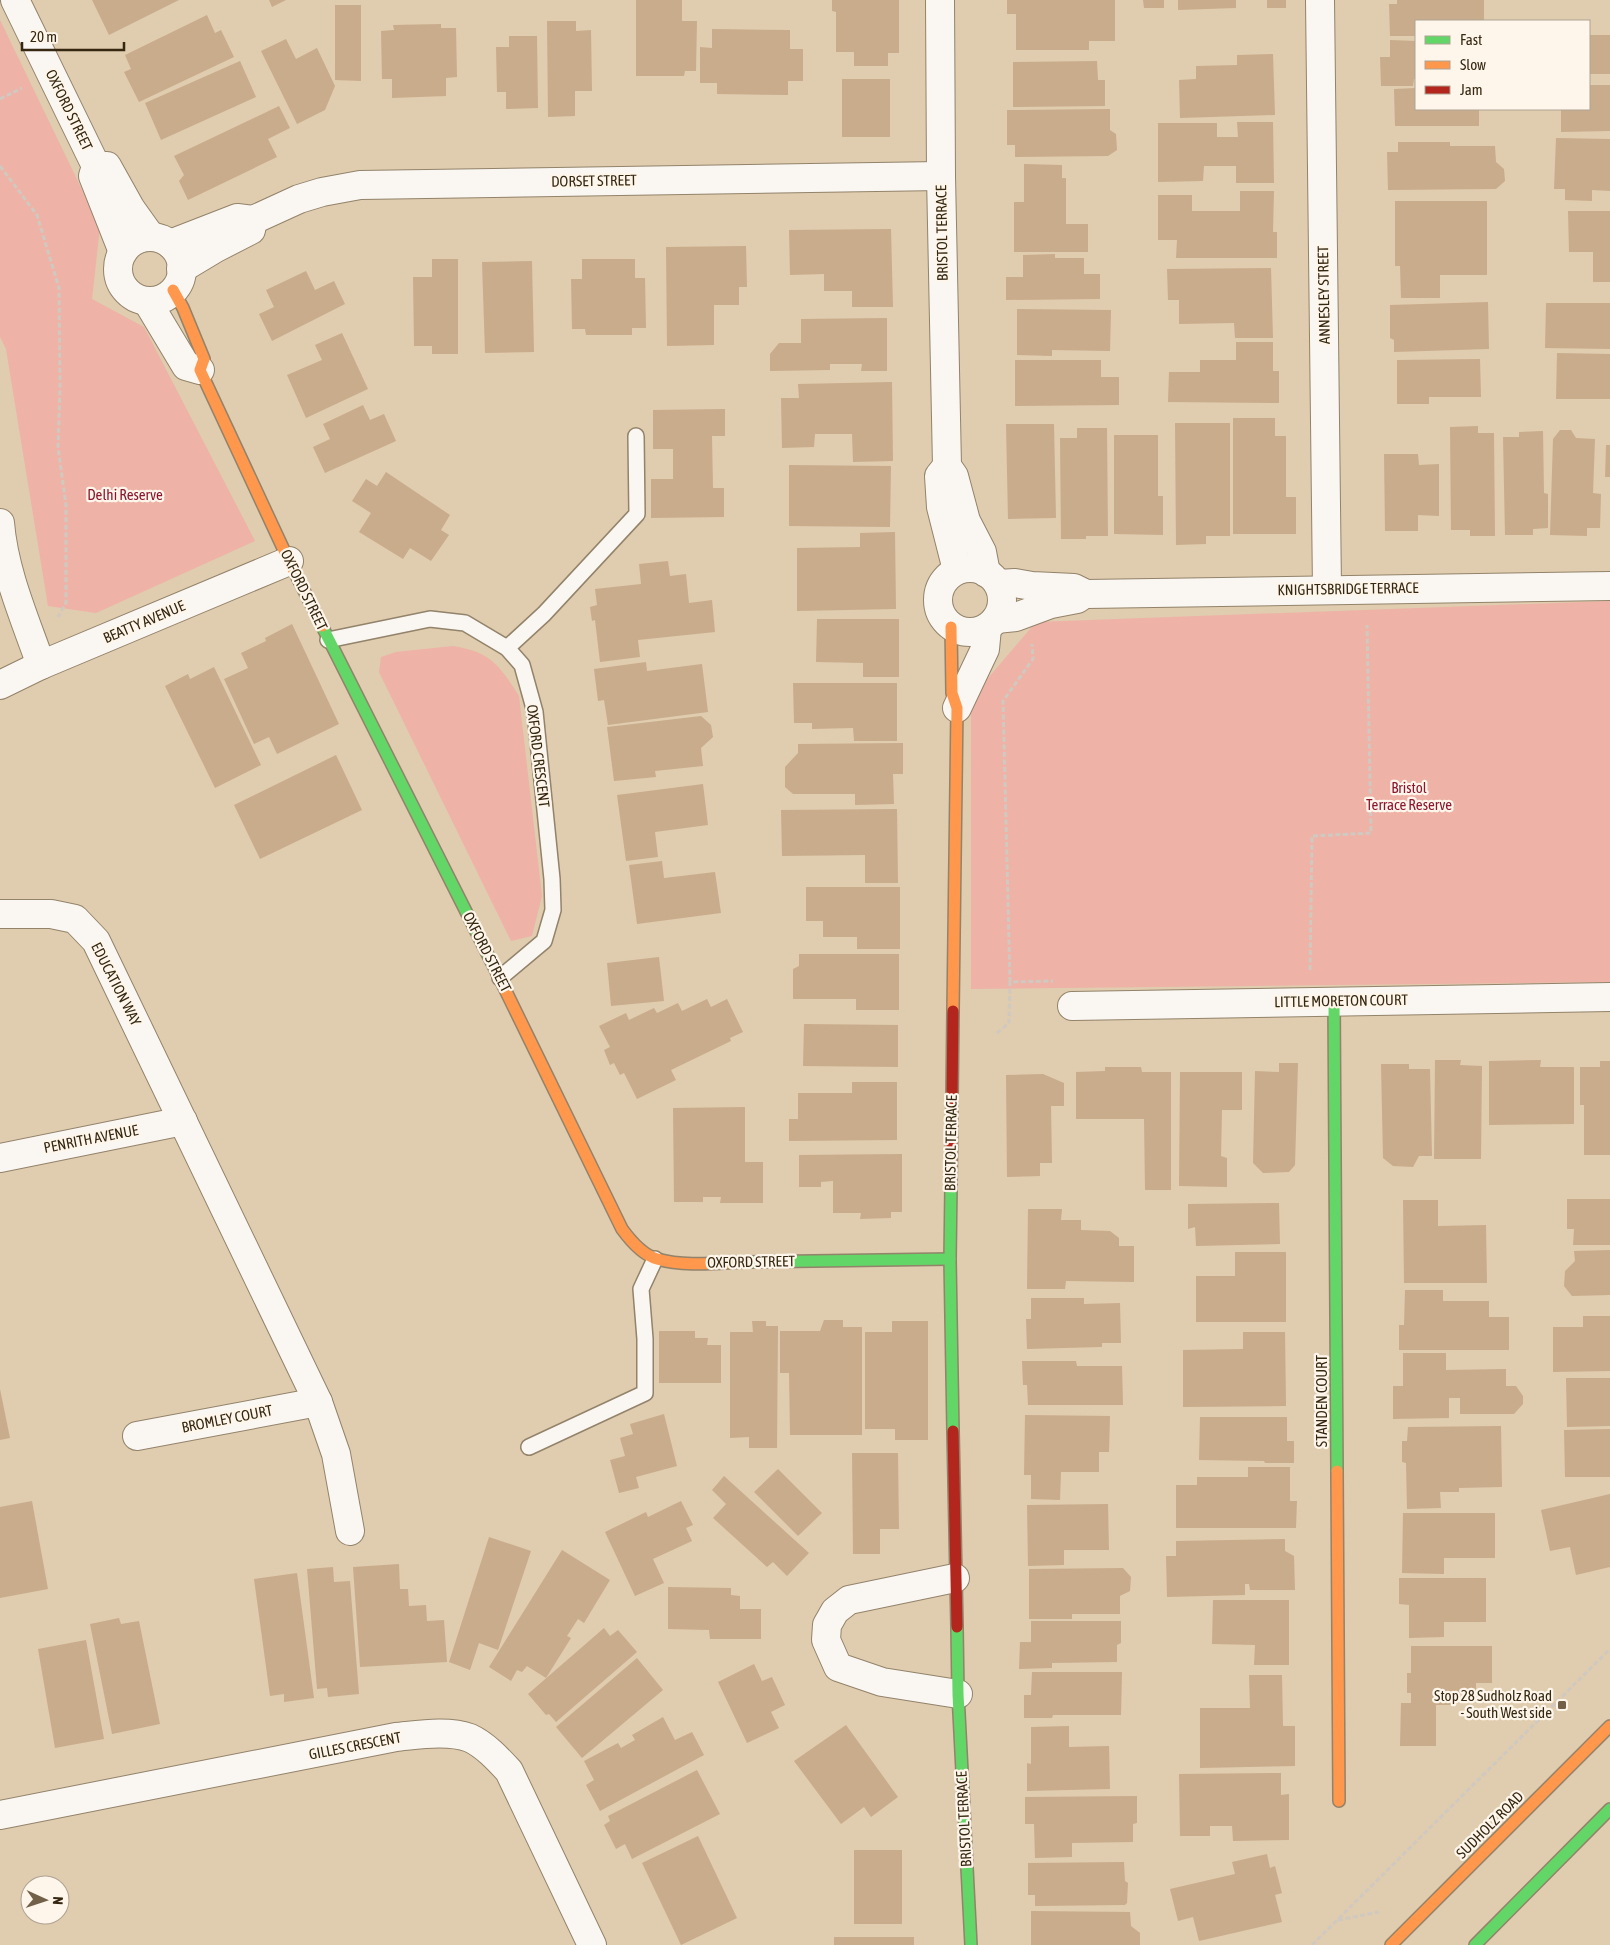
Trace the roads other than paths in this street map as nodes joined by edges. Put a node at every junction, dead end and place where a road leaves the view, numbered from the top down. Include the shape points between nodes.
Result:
1 (15, 0) edge
2 (940, 0) edge
3 (1320, 0) edge
4 (96, 166) junction
5 (941, 176) junction
6 (253, 220) junction
7 (160, 240) junction
8 (123, 252) junction
9 (177, 280) junction
10 (147, 301) junction
11 (200, 370) junction
12 (636, 436) dead end
13 (947, 466) junction
14 (0, 523) edge
15 (289, 561) junction
16 (957, 570) junction
17 (992, 578) junction
18 (1610, 586) edge
19 (1327, 589) junction
20 (1086, 594) junction
21 (992, 624) junction
22 (951, 627) junction
23 (328, 640) junction
24 (507, 648) junction
25 (40, 664) junction
26 (0, 685) edge
27 (957, 708) junction
28 (0, 914) edge
29 (500, 978) junction
30 (1610, 997) edge
31 (1334, 1001) junction
32 (1072, 1006) dead end
33 (183, 1121) junction
34 (0, 1158) edge
35 (654, 1259) junction
36 (950, 1259) junction
37 (318, 1402) junction
38 (137, 1436) dead end
39 (529, 1448) dead end
40 (350, 1531) dead end
41 (955, 1578) junction
42 (958, 1694) junction
43 (1610, 1726) edge
44 (1339, 1801) dead end
45 (1610, 1809) edge
46 (0, 1815) edge
47 (592, 1945) edge
48 (971, 1945) edge
49 (1391, 1945) edge
50 (1475, 1945) edge

1 - 4 street, OXFORD STREET
2 - 5 street, BRISTOL TERRACE
3 - 19 street, ANNESLEY STREET
4 - 7 street, OXFORD STREET via 107,166 131,209
4 - 8 street, OXFORD STREET via 92,176
5 - 6 street, DORSET STREET via 360,185 299,199
5 - 13 street, BRISTOL TERRACE
6 - 7 street, DORSET STREET via 237,218
6 - 9 street, DORSET STREET via 251,230 216,248
7 - 8 street via 134,240
7 - 9 street via 178,255
8 - 10 street via 118,273 123,286 134,296
9 - 10 street via 161,298
9 - 11 street, OXFORD STREET via 183,308 204,359
10 - 11 street via 186,366
11 - 15 street, OXFORD STREET
12 - 24 lane via 637,514 544,614
13 - 16 street, BRISTOL TERRACE via 939,476 941,507
13 - 17 street, BRISTOL TERRACE via 954,476 966,521
14 - 25 street via 16,595
15 - 23 street, OXFORD STREET
15 - 25 street, BEATTY AVENUE
16 - 17 street via 977,569
16 - 22 street via 942,582 938,592 939,611
17 - 20 street, KNIGHTSBRIDGE TERRACE via 1032,586 1074,588
17 - 21 street via 1001,593 1002,602
18 - 19 street, KNIGHTSBRIDGE TERRACE
19 - 20 street, KNIGHTSBRIDGE TERRACE
20 - 21 street, KNIGHTSBRIDGE TERRACE via 1077,600 1051,604
21 - 22 street via 980,631 965,633
21 - 27 street, BRISTOL TERRACE via 985,649
22 - 27 street, BRISTOL TERRACE via 952,692
23 - 24 lane, OXFORD CRESCENT via 430,619 465,623
23 - 29 street, OXFORD STREET
24 - 29 lane, OXFORD CRESCENT via 522,665 535,712 553,910 544,940
25 - 26 street, BEATTY AVENUE
27 - 36 street, BRISTOL TERRACE
28 - 33 street, EDUCATION WAY via 51,914 75,919 96,941
29 - 35 street, OXFORD STREET via 622,1229 633,1243
30 - 31 street, LITTLE MORETON COURT
31 - 32 street, LITTLE MORETON COURT
31 - 44 street, STANDEN COURT
33 - 34 street, PENRITH AVENUE
33 - 37 street, EDUCATION WAY
35 - 36 street, OXFORD STREET via 686,1263
35 - 39 lane via 642,1289 645,1393
36 - 41 street, BRISTOL TERRACE
37 - 38 street, BROMLEY COURT
37 - 40 street, EDUCATION WAY via 336,1454
41 - 42 street, BRISTOL TERRACE
41 - 42 street via 849,1600 835,1611 827,1625 826,1640 838,1667 882,1682
42 - 48 street, BRISTOL TERRACE
43 - 49 street, SUDHOLZ ROAD
45 - 50 street
46 - 47 street, GILLES CRESCENT via 396,1737 436,1733 470,1738 492,1753 509,1771

